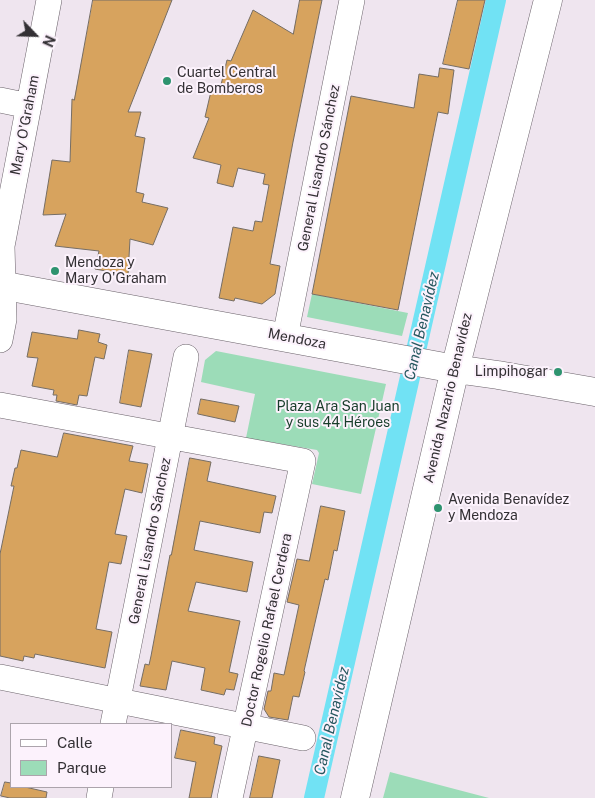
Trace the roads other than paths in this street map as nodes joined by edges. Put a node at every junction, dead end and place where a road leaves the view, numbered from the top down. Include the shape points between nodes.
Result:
1 (49, 0) edge
2 (352, 0) edge
3 (548, 0) edge
4 (0, 100) edge
5 (29, 106) junction
6 (2, 285) edge
7 (285, 337) junction
8 (0, 340) edge
9 (186, 357) dead end
10 (455, 369) junction
11 (595, 392) edge
12 (0, 404) edge
13 (171, 436) junction
14 (0, 677) edge
15 (116, 712) edge
16 (246, 726) junction
17 (303, 738) dead end
18 (230, 798) edge
19 (355, 798) edge

1 - 5 street, Mary O'Graham
2 - 7 street, General Lisandro Sánchez
3 - 10 main road, Avenida Nazario Benavídez
4 - 5 street
5 - 6 street, Mary O'Graham via 2,246
6 - 7 main road, Mendoza
6 - 8 street, Mary O'Graham via 4,319
7 - 10 main road, Mendoza
9 - 13 street, General Lisandro Sánchez
10 - 11 main road, Mendoza
10 - 19 main road, Avenida Nazario Benavídez
12 - 13 street
13 - 15 street, General Lisandro Sánchez
13 - 16 street, Doctor Rogelio Rafael Cerdera via 303,461
14 - 15 street
15 - 16 street
16 - 17 street
16 - 18 street, Doctor Rogelio Rafael Cerdera

